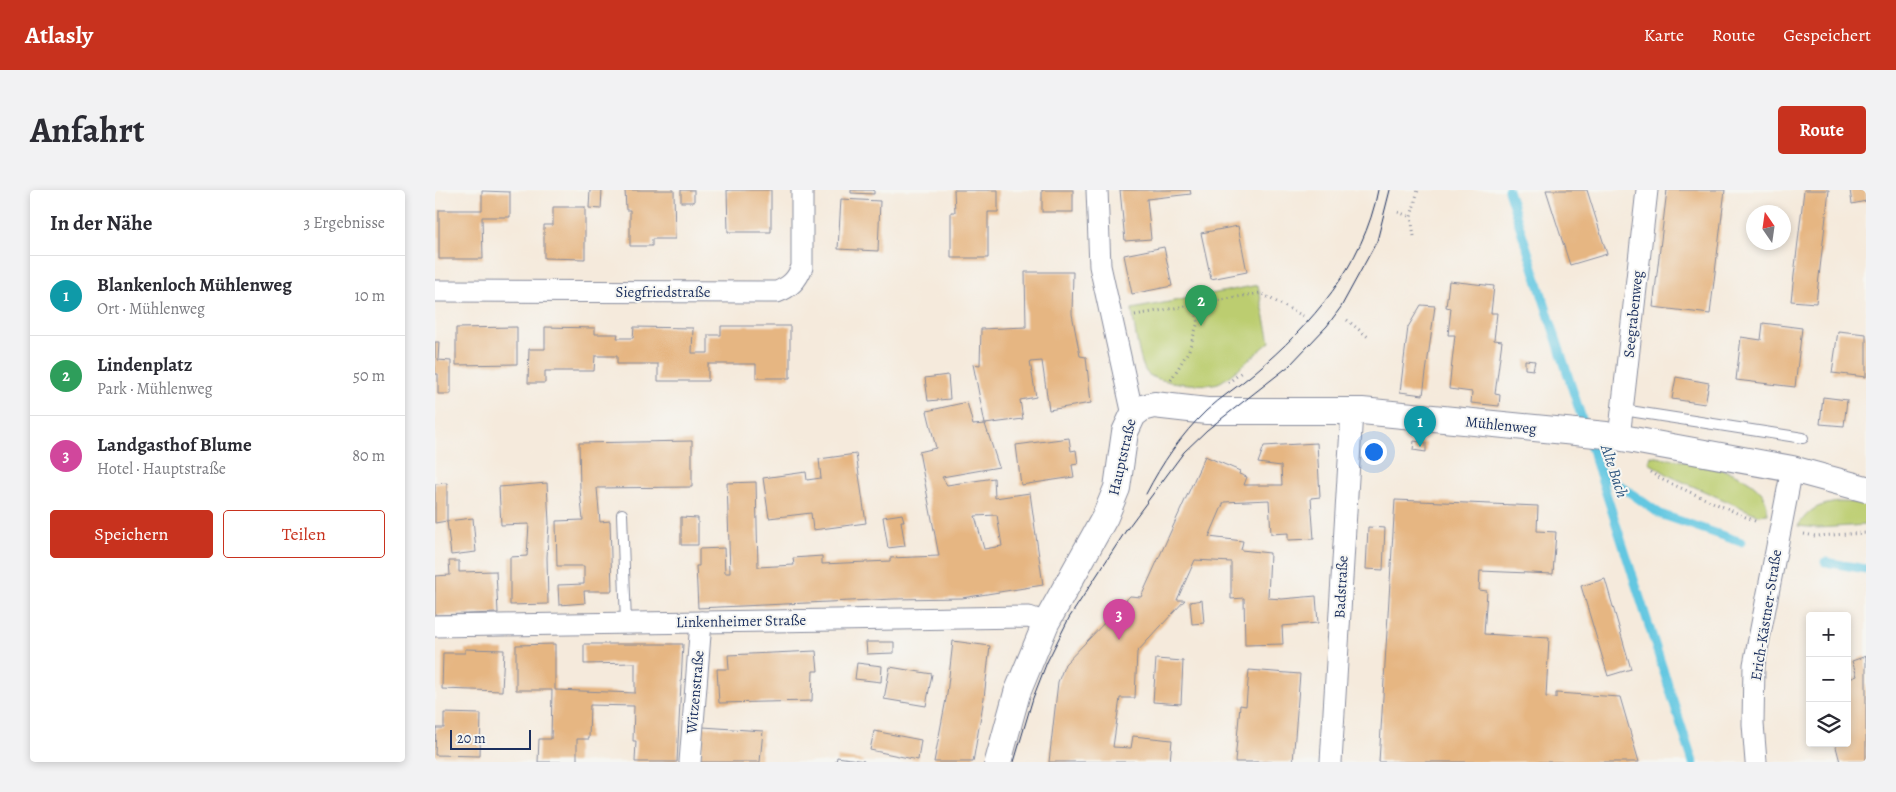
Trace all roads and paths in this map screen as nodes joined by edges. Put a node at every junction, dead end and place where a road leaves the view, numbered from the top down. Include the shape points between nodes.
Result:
1 (802, 190) edge
2 (1097, 190) edge
3 (1418, 190) edge
4 (1647, 190) edge
5 (1398, 212) dead end
6 (1411, 217) junction
7 (1414, 236) dead end
8 (435, 291) edge
9 (1195, 305) junction
10 (1303, 316) dead end
11 (1112, 320) junction
12 (1347, 320) dead end
13 (1368, 337) dead end
14 (1170, 407) junction
15 (1623, 410) junction
16 (1352, 412) junction
17 (1133, 415) junction
18 (1613, 437) junction
19 (1803, 438) dead end
20 (1792, 469) junction
21 (1649, 471) dead end
22 (1866, 489) edge
23 (622, 514) dead end
24 (1781, 529) junction
25 (1866, 533) edge
26 (701, 622) junction
27 (626, 623) junction
28 (1046, 623) junction
29 (435, 626) edge
30 (689, 762) edge
31 (997, 762) edge
32 (1331, 762) edge
33 (1756, 762) edge

1 - 8 street, Siegfriedstraße via 802,267 798,278 777,292
2 - 11 street, Hauptstraße via 1100,266
3 - 6 path
4 - 15 street, Seegrabenweg
5 - 6 path
6 - 7 path
9 - 10 path via 1260,293
9 - 11 path
9 - 14 path via 1198,322 1189,350 1169,382
11 - 17 street, Hauptstraße
12 - 13 path
14 - 16 street, Mühlenweg via 1207,411
14 - 17 street, Mühlenweg via 1154,405
15 - 18 street, Seegrabenweg
15 - 19 lane
16 - 18 street, Mühlenweg
16 - 32 street, Badstraße
17 - 28 street, Hauptstraße via 1125,432 1117,488 1105,517
18 - 20 street, Mühlenweg
20 - 22 street, Mühlenweg
20 - 24 street, Erich-Kästner-Straße
21 - 24 path via 1688,492
23 - 27 lane
24 - 25 path via 1815,536
24 - 33 street, Erich-Kästner-Straße via 1755,665 1753,724
26 - 27 street, Linkenheimer Straße
26 - 28 street, Linkenheimer Straße via 1029,617
26 - 30 street, Witzenstraße
27 - 29 street, Linkenheimer Straße
28 - 31 street, Hauptstraße via 1017,693

